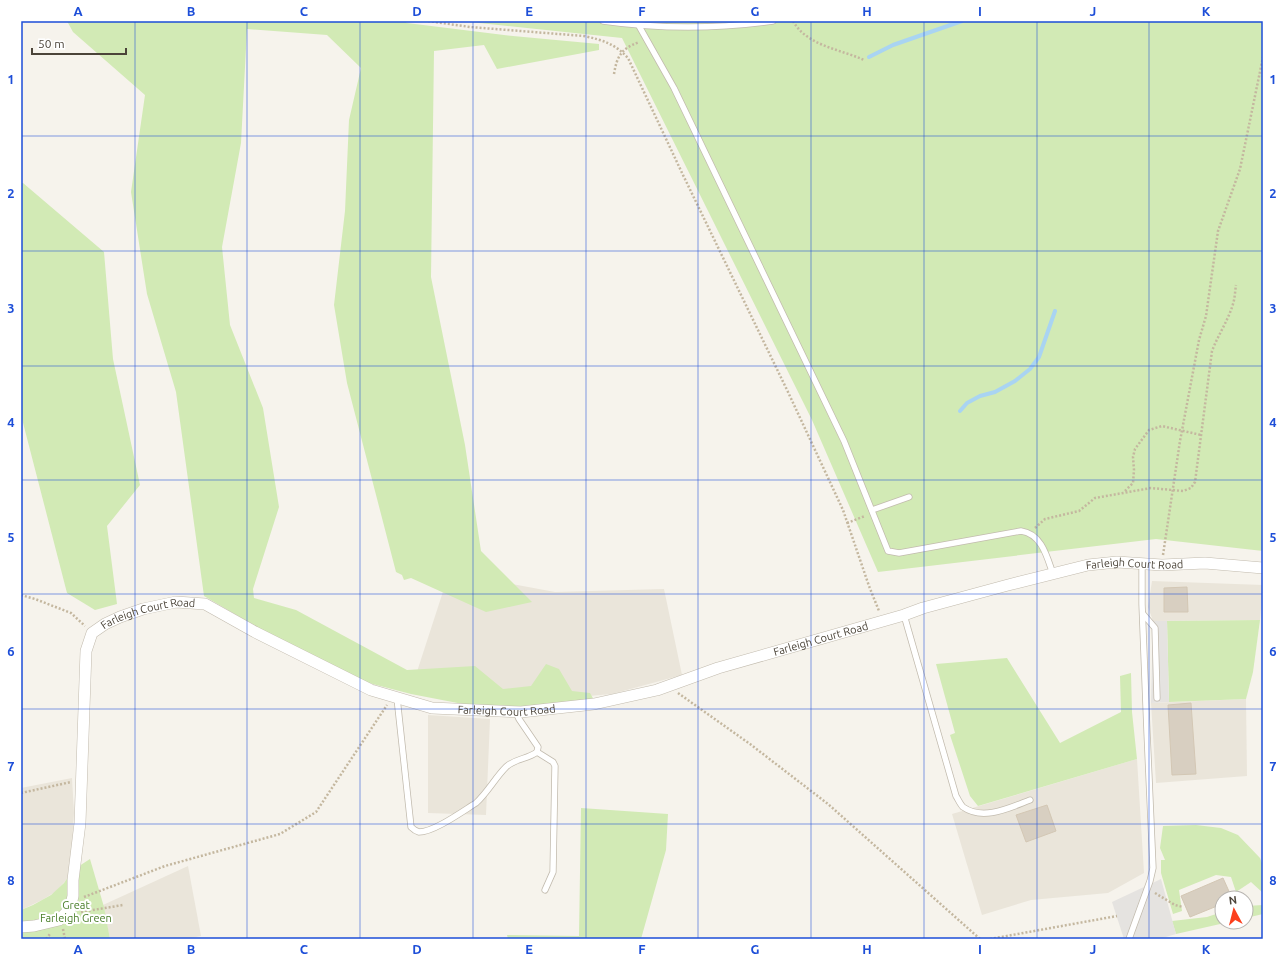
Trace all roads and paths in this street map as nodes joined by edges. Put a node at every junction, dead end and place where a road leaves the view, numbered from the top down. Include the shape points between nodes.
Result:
1 (428, 21) edge
2 (603, 21) edge
3 (773, 21) edge
4 (793, 21) edge
5 (639, 26) junction
6 (647, 39) junction
7 (622, 52) junction
8 (1263, 57) edge
9 (864, 60) dead end
10 (614, 74) dead end
11 (1236, 285) dead end
12 (1182, 431) junction
13 (1201, 435) junction
14 (1172, 489) junction
15 (1124, 492) junction
16 (909, 497) dead end
17 (872, 511) junction
18 (847, 523) junction
19 (1030, 532) junction
20 (1142, 564) junction
21 (1162, 565) junction
22 (1263, 568) edge
23 (1053, 574) junction
24 (21, 595) edge
25 (1142, 614) junction
26 (904, 615) junction
27 (883, 621) junction
28 (92, 633) junction
29 (668, 686) junction
30 (395, 697) junction
31 (1157, 698) dead end
32 (516, 712) junction
33 (537, 752) junction
34 (81, 781) junction
35 (21, 793) edge
36 (1030, 800) dead end
37 (545, 890) dead end
38 (1147, 891) junction
39 (71, 905) junction
40 (123, 905) dead end
41 (1183, 907) dead end
42 (1117, 916) dead end
43 (21, 927) edge
44 (980, 939) edge
45 (990, 939) edge
46 (1129, 939) edge

1 - 7 path via 584,36 601,39
2 - 5 lane
3 - 5 lane via 709,26
4 - 9 path via 803,33 818,43
5 - 6 lane
6 - 7 path
6 - 17 lane via 674,88 841,434
7 - 10 path via 618,56
7 - 18 path via 628,58 788,392 844,510
8 - 12 path via 1240,169 1218,231 1206,316
11 - 13 path via 1234,303 1212,351
12 - 13 path
12 - 14 path
12 - 15 path via 1162,426 1149,430 1135,449 1133,483
13 - 14 path via 1195,482 1191,488 1183,491
14 - 15 path via 1151,488
14 - 21 path
15 - 19 path via 1095,498 1079,511 1045,519
16 - 17 lane
17 - 18 path
17 - 19 lane via 888,551 899,553 1021,531
18 - 27 path
19 - 23 lane via 1040,542
20 - 21 street, Farleigh Court Road
20 - 23 street, Farleigh Court Road via 1117,562 1088,565
20 - 25 lane
21 - 22 street, Farleigh Court Road via 1205,563
23 - 26 street, Farleigh Court Road
24 - 28 path via 71,613
25 - 31 lane via 1155,628
25 - 38 lane via 1153,868
26 - 27 street, Farleigh Court Road
26 - 36 lane via 956,796 962,806 979,814 1002,811
27 - 29 street, Farleigh Court Road via 718,668
28 - 30 street, Farleigh Court Road via 105,624 142,609 176,602 205,604 351,680
28 - 34 street, Farleigh Court Road via 86,651
29 - 32 street, Farleigh Court Road via 594,704
29 - 44 path via 828,804
30 - 32 street, Farleigh Court Road via 432,708
30 - 33 lane via 411,827 419,832 429,830 476,803 507,766
30 - 39 path via 316,812 280,834 165,866
32 - 33 lane via 538,747
33 - 37 lane via 555,766 552,872
34 - 35 path
34 - 39 street, Farleigh Court Road via 80,823
38 - 41 path via 1157,893 1175,905
38 - 46 lane
39 - 40 path via 76,913
39 - 43 street via 59,920
42 - 45 path

